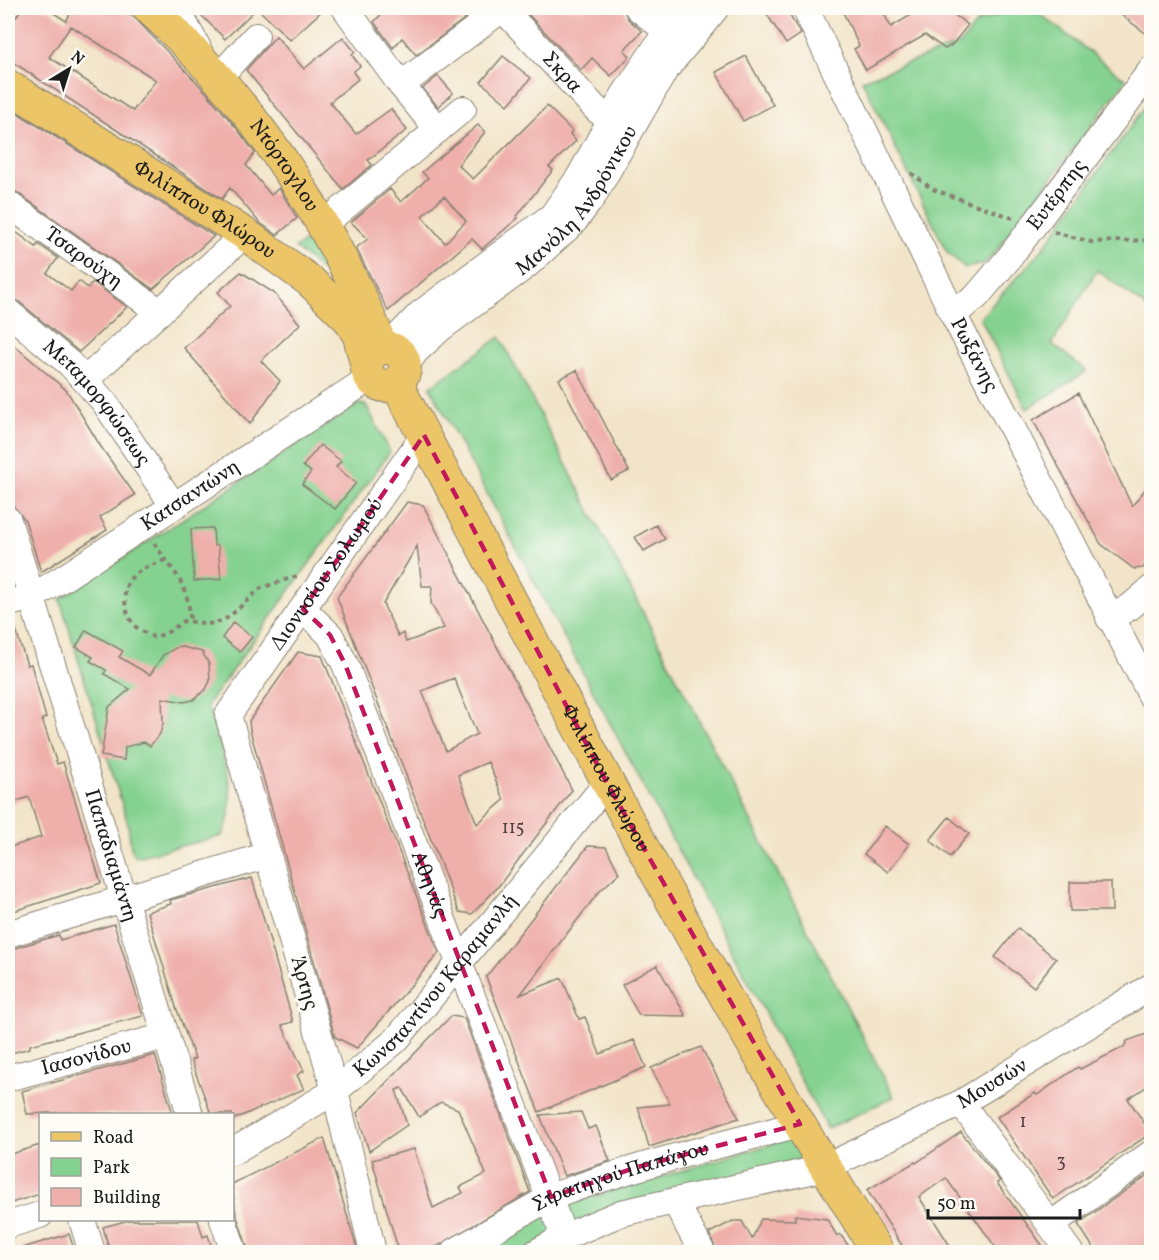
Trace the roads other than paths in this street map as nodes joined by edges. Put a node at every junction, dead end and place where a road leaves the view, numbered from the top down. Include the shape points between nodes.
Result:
1 (149, 8) edge
2 (176, 8) edge
3 (345, 8) edge
4 (503, 8) edge
5 (638, 8) edge
6 (687, 8) edge
7 (716, 8) edge
8 (805, 8) edge
9 (668, 31) junction
10 (256, 36) dead end
11 (1152, 69) edge
12 (212, 70) junction
13 (401, 85) junction
14 (8, 86) edge
15 (463, 109) dead end
16 (619, 127) junction
17 (438, 130) junction
18 (8, 204) edge
19 (324, 224) junction
20 (245, 234) junction
21 (8, 312) edge
22 (160, 312) junction
23 (953, 314) junction
24 (385, 365) junction
25 (85, 380) junction
26 (424, 435) junction
27 (173, 505) junction
28 (8, 520) edge
29 (1152, 588) edge
30 (19, 600) edge
31 (303, 609) junction
32 (1109, 618) junction
33 (1152, 697) edge
34 (228, 715) joint
35 (607, 783) junction
36 (268, 855) junction
37 (123, 899) junction
38 (8, 934) edge
39 (460, 963) junction
40 (1152, 986) edge
41 (166, 1036) junction
42 (8, 1078) edge
43 (335, 1092) junction
44 (961, 1103) junction
45 (190, 1113) edge
46 (800, 1124) junction
47 (234, 1151) edge
48 (1152, 1154) edge
49 (824, 1168) junction
50 (552, 1201) junction
51 (675, 1201) junction
52 (39, 1215) edge
53 (82, 1221) edge
54 (223, 1221) edge
55 (8, 1225) edge
56 (1050, 1225) junction
57 (563, 1234) junction
58 (92, 1252) edge
59 (234, 1252) edge
60 (373, 1252) edge
61 (454, 1252) edge
62 (537, 1252) edge
63 (702, 1252) edge
64 (878, 1252) edge
65 (1070, 1252) edge

1 - 12 main road, Ντόρτογλου
2 - 12 street
3 - 13 street
4 - 13 street
4 - 16 street, Σκρα
5 - 9 street
6 - 9 street, Μανόλη Ανδρόνικου
7 - 16 street, Μανόλη Ανδρόνικου
8 - 23 street, Ρωξάνης
9 - 16 street, Μανόλη Ανδρόνικου
10 - 12 street
11 - 23 street, Ευτέρπης via 1035,226 976,297
12 - 19 main road, Ντόρτογλου via 276,149
13 - 17 street
14 - 20 main road, Φιλίππου Φλώρου
15 - 17 street
16 - 24 street, Μανόλη Ανδρόνικου via 592,198 573,223 527,265 441,328 415,352
17 - 19 street
18 - 22 street, Τσαρούχη
19 - 24 main road, Ντόρτογλου
20 - 22 street
20 - 24 main road, Φιλίππου Φλώρου via 310,281 343,311
21 - 25 street, Μεταμορφώσεως
22 - 25 street
23 - 32 street, Ρωξάνης
24 - 26 main road, Φιλίππου Φλώρου
24 - 27 street, Κατσαντώνη
25 - 27 street, Μεταμορφώσεως via 105,403
26 - 31 street, Διονυσίου Σολωμού
26 - 35 main road, Φιλίππου Φλώρου
27 - 30 street, Κατσαντώνη
28 - 30 street, Παπαδιαμάντη
29 - 32 street
30 - 37 street, Παπαδιαμάντη
31 - 34 street, Διονυσίου Σολωμού
31 - 39 street, Αθηνάς via 330,635 345,664
32 - 33 street, Ρωξάνης
34 - 36 street, Άρτης
35 - 39 street, Κωνσταντίνου Καραμανλή
35 - 46 main road, Φιλίππου Φλώρου
36 - 37 street
36 - 43 street, Άρτης
37 - 38 street
37 - 41 street, Παπαδιαμάντη
39 - 43 street, Κωνσταντίνου Καραμανλή via 396,1040
39 - 50 street, Αθηνάς
40 - 44 street, Μουσών
41 - 42 street, Ιασoνίδου
41 - 45 street, Παπαδιαμάντη
43 - 47 street, Κωνσταντίνου Καραμανλή
43 - 60 street, Άρτης
44 - 49 street, Μουσών
44 - 56 street
46 - 49 main road, Φιλίππου Φλώρου
46 - 50 street, Στρατηγού Παπάγου via 634,1168
48 - 56 street
49 - 51 street, Στρατηγού Παπάγου
49 - 64 main road, Φιλίππου Φλώρου
50 - 57 street, Αθηνάς
50 - 61 street, Στρατηγού Παπάγου
51 - 57 street, Στρατηγού Παπάγου via 621,1213
51 - 63 street
52 - 55 street
53 - 58 street
54 - 59 street
56 - 65 street
57 - 62 street, Στρατηγού Παπάγου

